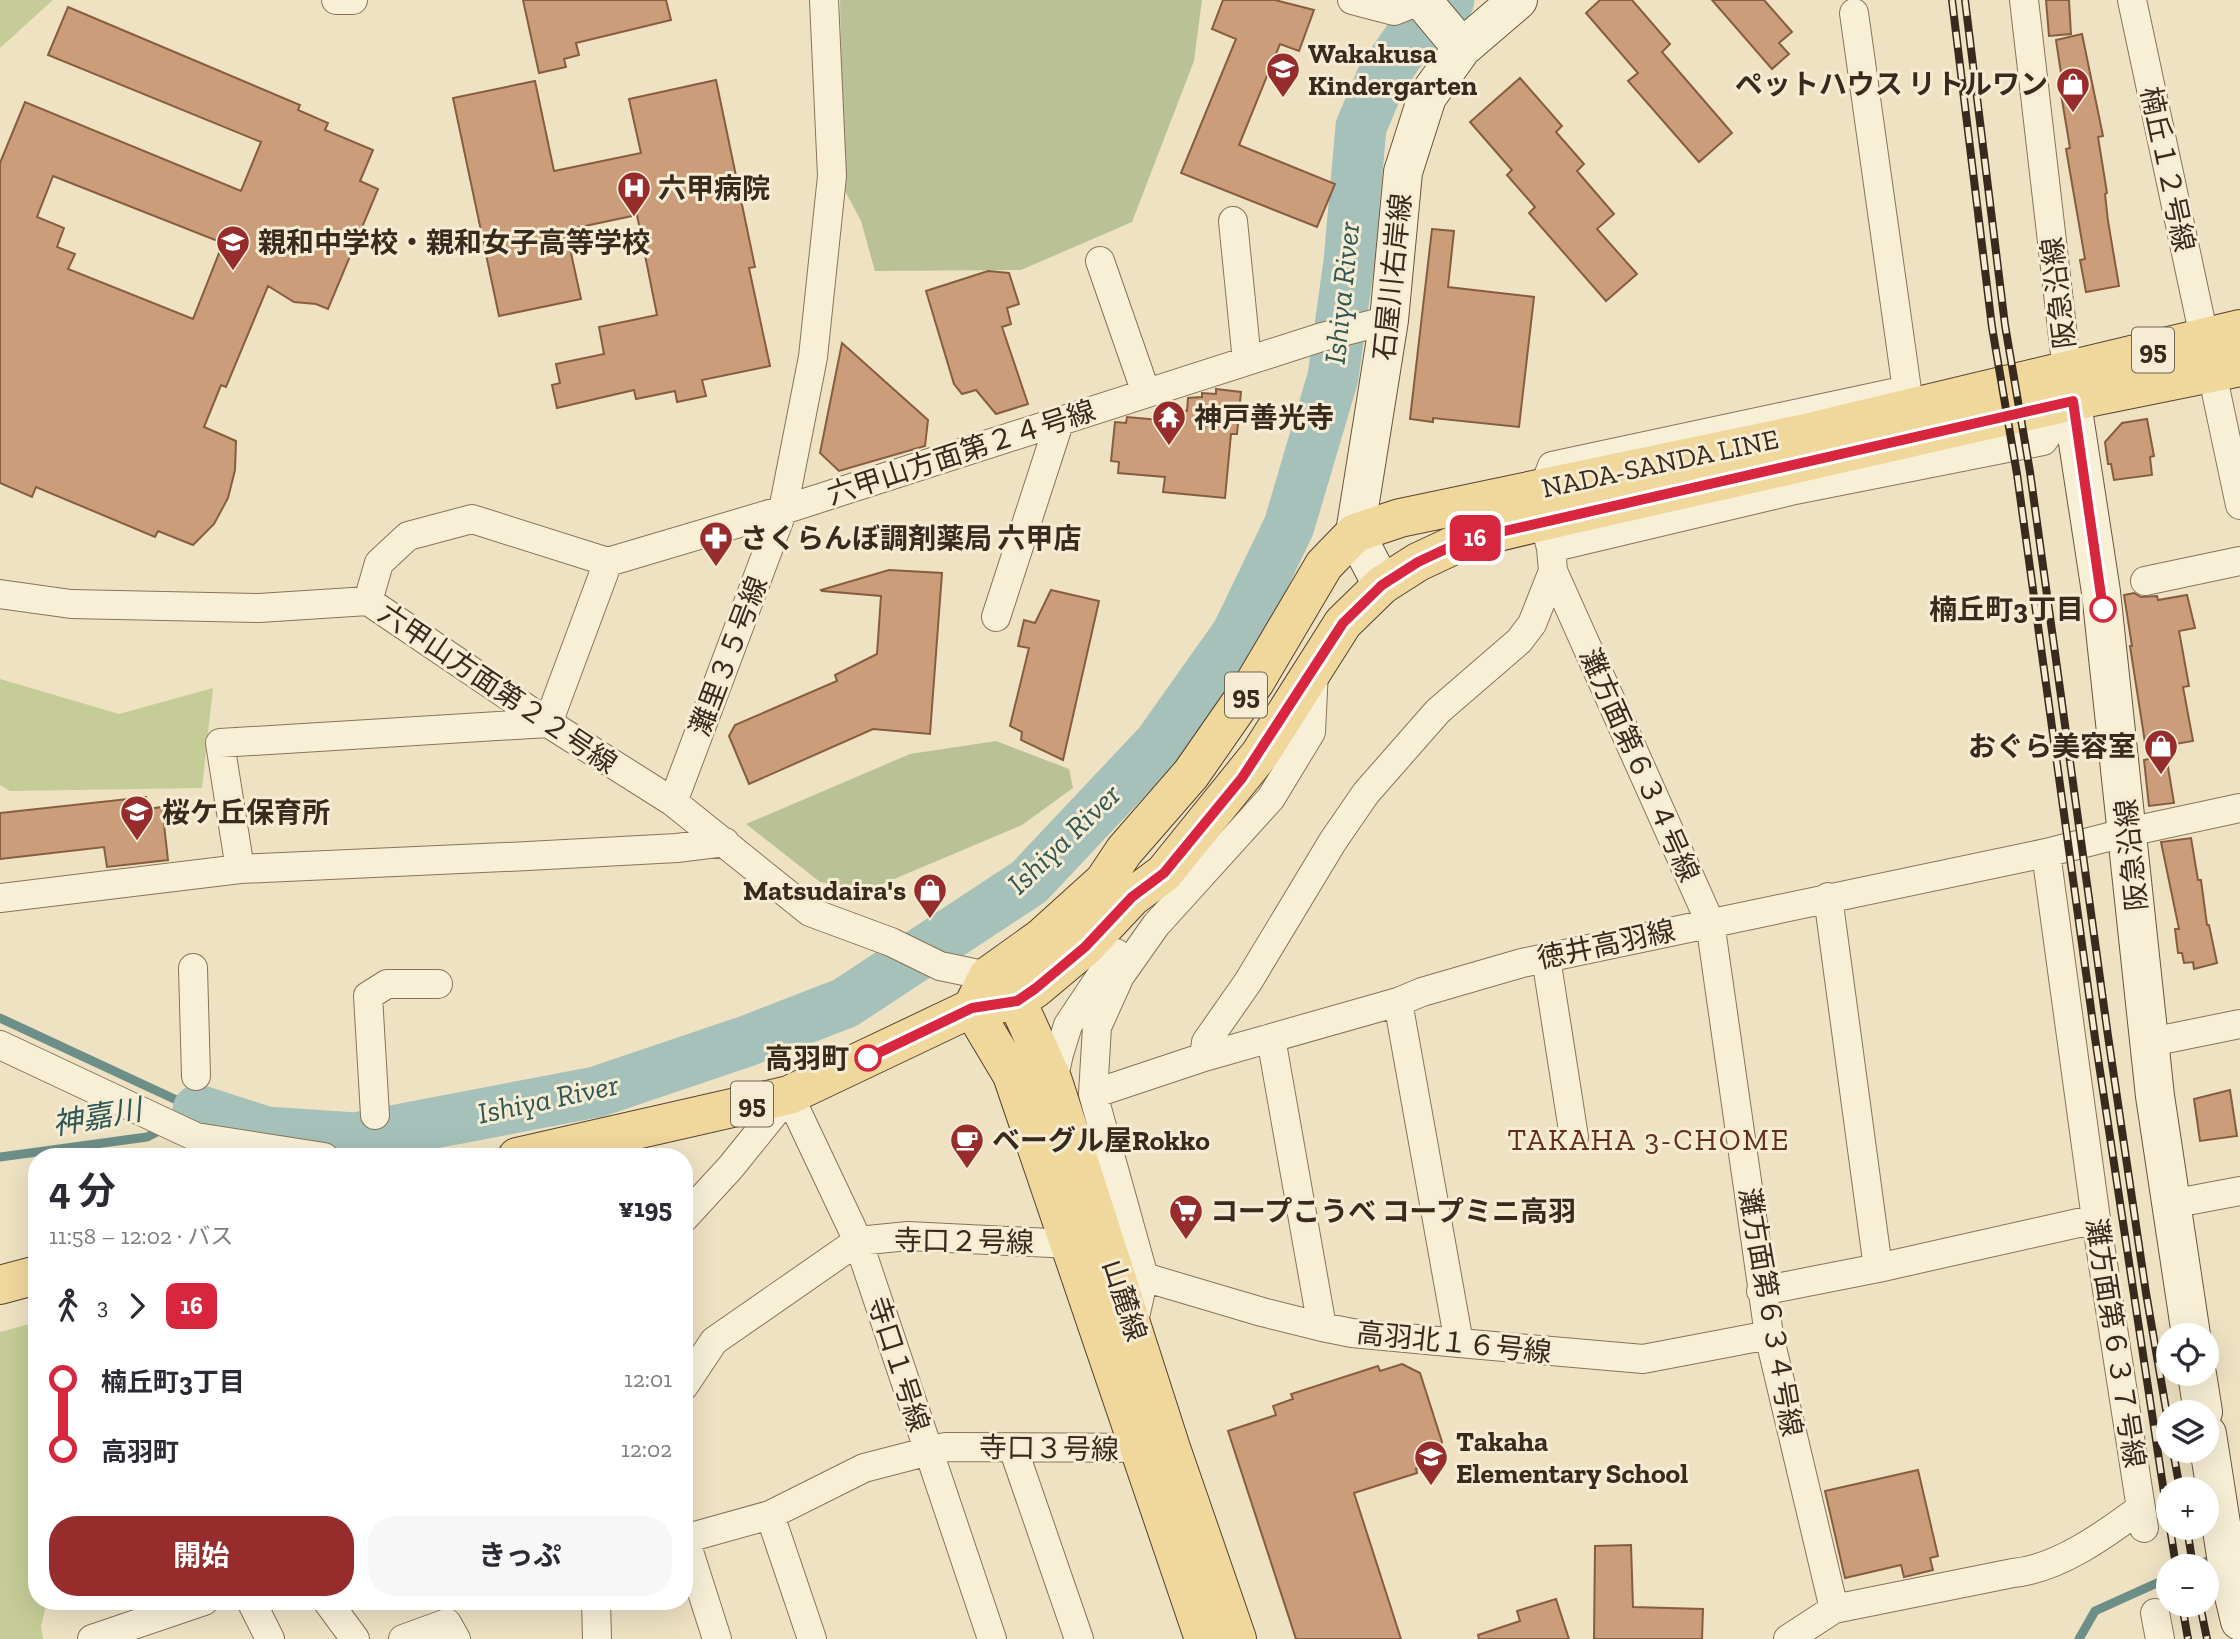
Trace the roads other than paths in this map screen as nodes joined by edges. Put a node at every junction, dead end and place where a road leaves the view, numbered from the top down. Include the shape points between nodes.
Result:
1 (336, 0) edge
2 (353, 0) edge
3 (824, 0) edge
4 (1352, 0) edge
5 (1422, 0) edge
6 (1518, 0) edge
7 (2024, 0) edge
8 (2132, 0) edge
9 (1854, 13) dead end
10 (1462, 48) junction
11 (1233, 221) dead end
12 (1100, 261) dead end
13 (1377, 323) junction
14 (2224, 352) edge
15 (1247, 361) junction
16 (2069, 376) junction
17 (1907, 390) junction
18 (1146, 393) junction
19 (1060, 420) junction
20 (2240, 505) edge
21 (783, 510) junction
22 (1548, 532) junction
23 (1355, 533) junction
24 (2240, 561) edge
25 (607, 562) junction
26 (2145, 581) dead end
27 (1382, 585) junction
28 (0, 594) edge
29 (368, 601) junction
30 (996, 617) dead end
31 (1314, 669) junction
32 (548, 723) junction
33 (673, 802) junction
34 (2240, 808) edge
35 (2128, 832) junction
36 (725, 842) junction
37 (2046, 853) junction
38 (240, 869) junction
39 (1164, 873) junction
40 (0, 898) edge
41 (1828, 898) junction
42 (1710, 922) junction
43 (1546, 958) junction
44 (193, 968) dead end
45 (438, 984) dead end
46 (980, 992) junction
47 (1017, 1001) junction
48 (1398, 1002) junction
49 (2240, 1024) edge
50 (1271, 1038) junction
51 (2151, 1042) junction
52 (4, 1054) edge
53 (1204, 1057) junction
54 (196, 1076) dead end
55 (1053, 1081) junction
56 (1093, 1094) junction
57 (789, 1095) junction
58 (375, 1115) dead end
59 (1574, 1137) dead end
60 (266, 1148) edge
61 (556, 1148) edge
62 (2240, 1191) edge
63 (2171, 1204) junction
64 (693, 1208) edge
65 (2096, 1219) junction
66 (858, 1241) junction
67 (1070, 1244) junction
68 (1878, 1268) junction
69 (28, 1277) edge
70 (1144, 1277) junction
71 (0, 1285) edge
72 (1762, 1291) junction
73 (2189, 1323) edge
74 (1133, 1326) junction
75 (1322, 1327) junction
76 (1769, 1335) junction
77 (1460, 1343) junction
78 (693, 1372) edge
79 (1013, 1448) junction
80 (1155, 1448) junction
81 (928, 1452) junction
82 (2212, 1463) edge
83 (770, 1515) junction
84 (693, 1537) edge
85 (693, 1564) edge
86 (1834, 1609) junction
87 (177, 1610) edge
88 (256, 1610) edge
89 (334, 1610) edge
90 (596, 1610) edge
91 (2240, 1621) edge
92 (92, 1639) edge
93 (270, 1639) edge
94 (355, 1639) edge
95 (403, 1639) edge
96 (456, 1639) edge
97 (597, 1639) edge
98 (717, 1639) edge
99 (812, 1639) edge
100 (992, 1639) edge
101 (1079, 1639) edge
102 (1204, 1639) edge
103 (1237, 1639) edge
104 (1788, 1639) edge

1 - 2 street
3 - 21 street, 灘里３５号線 via 832,176 813,357
4 - 5 street via 1394,11
5 - 10 street
6 - 10 street, 石屋川右岸線
7 - 16 street, 阪急沿線
8 - 14 street, 楠丘１２号線
9 - 17 street
10 - 13 street, 石屋川右岸線 via 1427,97 1403,172
11 - 15 street
12 - 18 street
13 - 15 street, 六甲山方面第２４号線
13 - 23 street, 石屋川右岸線
14 - 16 main road, NADA-SANDA LINE / 95
14 - 20 street, 楠丘１２号線
15 - 18 street, 六甲山方面第２４号線
16 - 17 street
16 - 22 main road, NADA-SANDA LINE / 95 via 1810,432
16 - 22 street via 2043,441
16 - 35 street, 阪急沿線 via 2101,592
17 - 22 street via 1552,466
18 - 19 street, 六甲山方面第２４号線
19 - 21 street, 六甲山方面第２４号線
19 - 30 street
21 - 25 street, 六甲山方面第２４号線
21 - 33 street, 灘里３５号線
22 - 23 main road, NADA-SANDA LINE / 95 via 1400,518
22 - 27 main road, NADA-SANDA LINE / 95 via 1465,540
22 - 42 street, 灘方面第６３４号線
22 - 53 street via 1532,624 1519,642 1438,711 1366,793 1206,1042
23 - 27 street
23 - 46 main road, NADA-SANDA LINE / 95 via 1324,565 1255,682 1191,775 1124,851 1104,881
24 - 26 street
25 - 29 street via 472,519 408,536 379,563
25 - 32 street
27 - 31 main road, NADA-SANDA LINE / 95 via 1343,623
28 - 29 street, 六甲山方面第２２号線 via 71,604 245,608
29 - 32 street, 六甲山方面第２２号線
31 - 39 main road, NADA-SANDA LINE / 95 via 1242,778
31 - 56 street via 1311,732 1271,798 1156,925 1120,976 1097,1027
32 - 33 street, 六甲山方面第２２号線
32 - 38 street via 220,743
33 - 36 street, 六甲山方面第２２号線
34 - 35 street, 徳井高羽線
35 - 37 street, 徳井高羽線
35 - 51 street, 阪急沿線
36 - 38 street via 542,856
36 - 46 street, 六甲山方面第２２号線 via 810,912 891,942
37 - 41 street, 徳井高羽線
37 - 65 street, 灘方面第６３７号線
38 - 40 street
39 - 47 main road, NADA-SANDA LINE / 95 via 1132,897 1085,947
39 - 55 street via 1068,1026
41 - 42 street, 徳井高羽線
41 - 68 street
42 - 43 street, 徳井高羽線
42 - 72 street, 灘方面第６３４号線
43 - 48 street, 徳井高羽線
43 - 59 street
44 - 54 street
45 - 58 street via 387,984 368,996
46 - 47 main road, 山麓線
46 - 57 main road, NADA-SANDA LINE / 95
46 - 67 main road, 山麓線
47 - 55 main road, 山麓線
48 - 50 street, 徳井高羽線
48 - 77 street
49 - 51 street
50 - 53 street, 徳井高羽線
50 - 75 street
51 - 63 street, 阪急沿線
52 - 60 street via 196,1137
53 - 56 street, 徳井高羽線
55 - 74 main road, 山麓線
56 - 70 street
57 - 61 main road, NADA-SANDA LINE / 95
57 - 64 street
57 - 66 street, 寺口１号線
62 - 63 street
63 - 73 street, 阪急沿線
65 - 68 street
65 - 86 street, 灘方面第６３７号線 via 2143,1518 2030,1571
66 - 67 street, 寺口２号線 via 908,1236
66 - 78 street via 714,1341
66 - 81 street, 寺口１号線
67 - 80 main road, 山麓線
68 - 72 street
69 - 71 main road
70 - 74 street
70 - 75 street, 高羽北１６号線
72 - 76 street, 灘方面第６３４号線
74 - 80 main road, 山麓線
75 - 77 street, 高羽北１６号線
76 - 77 street, 高羽北１６号線 via 1643,1359
76 - 86 street, 灘方面第６３４号線
79 - 80 street, 寺口３号線
79 - 81 street, 寺口３号線 via 945,1447
79 - 101 street
80 - 102 main road, 山麓線
80 - 103 main road, 山麓線
81 - 83 street, 寺口３号線 via 864,1468
81 - 100 street, 寺口１号線
82 - 91 street
83 - 84 street, 寺口３号線
83 - 99 street
85 - 98 street
86 - 104 street
87 - 92 street
88 - 93 street
89 - 94 street
90 - 97 street
95 - 96 street via 447,1623

